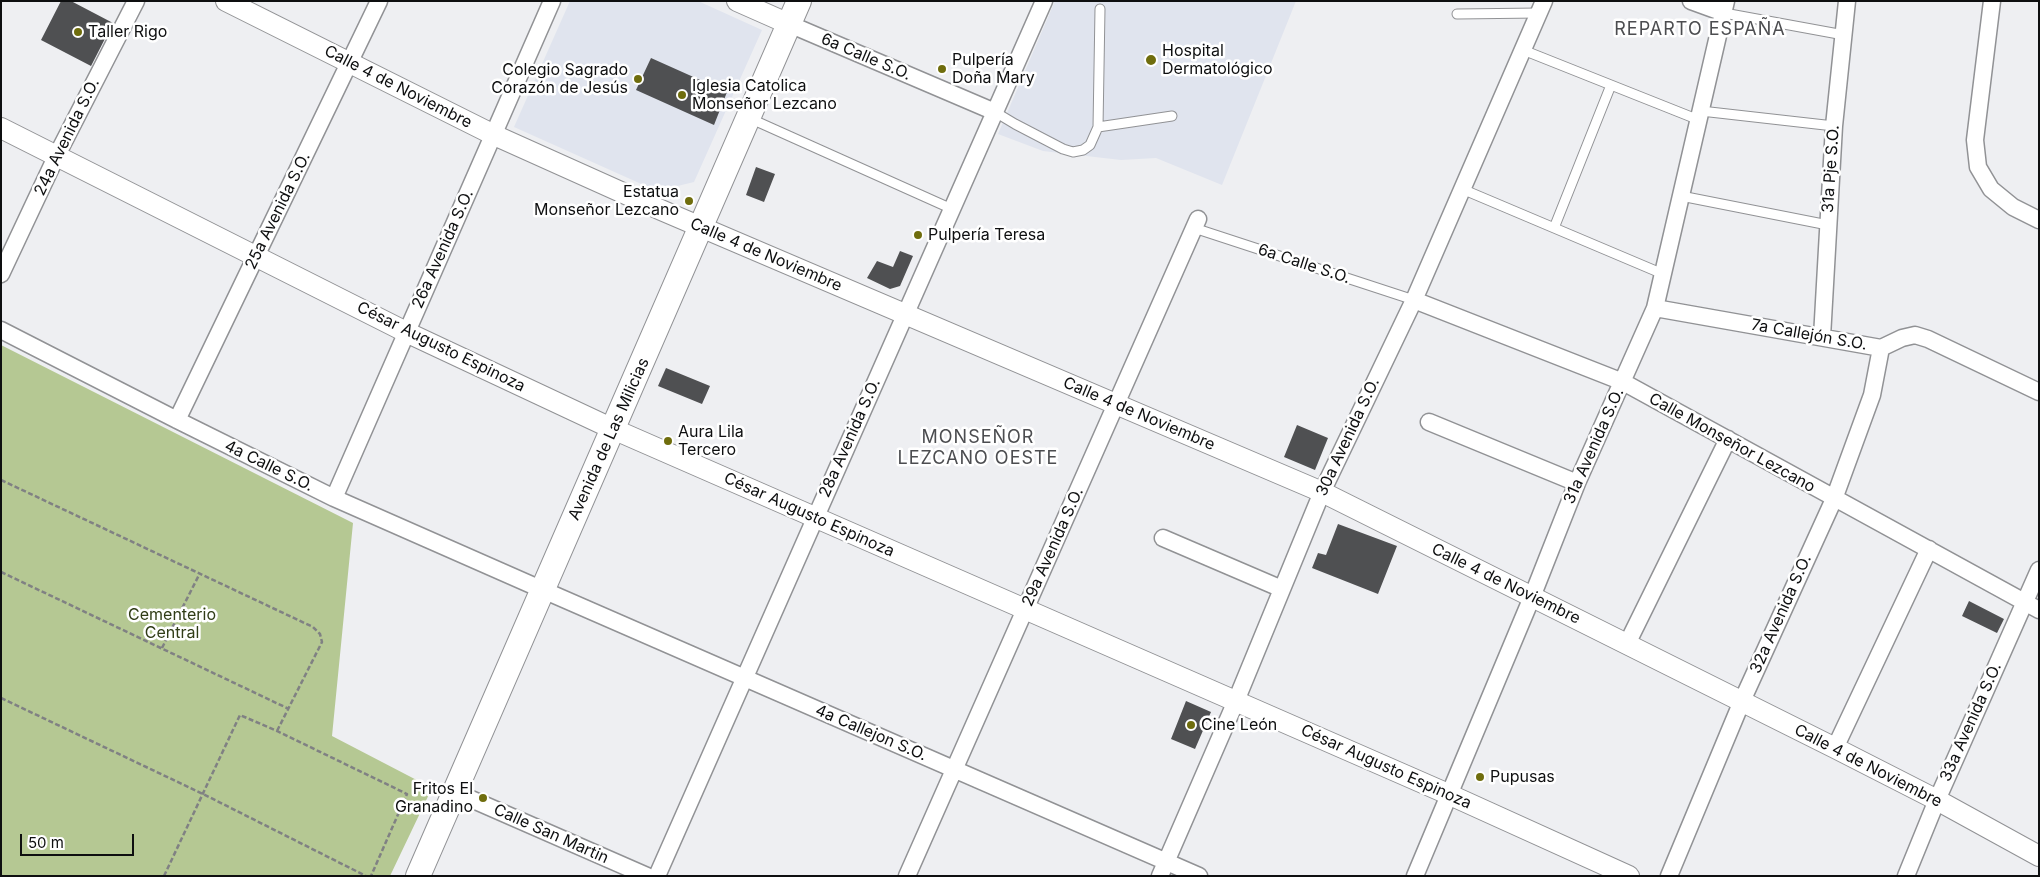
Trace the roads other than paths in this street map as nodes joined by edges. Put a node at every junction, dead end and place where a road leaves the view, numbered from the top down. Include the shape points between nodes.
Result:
1 (136, 1) edge
2 (226, 1) edge
3 (379, 1) edge
4 (552, 1) edge
5 (737, 1) edge
6 (799, 1) edge
7 (1044, 1) edge
8 (1691, 1) edge
9 (1848, 1) edge
10 (1992, 1) edge
11 (1542, 7) edge
12 (1725, 7) edge
13 (1100, 9) dead end
14 (1457, 14) dead end
15 (789, 24) junction
16 (1844, 36) junction
17 (1523, 50) junction
18 (351, 63) junction
19 (1611, 85) junction
20 (995, 112) junction
21 (1700, 115) junction
22 (1172, 116) dead end
23 (749, 118) junction
24 (1834, 126) junction
25 (1098, 127) junction
26 (1, 128) edge
27 (494, 135) junction
28 (56, 157) junction
29 (1462, 189) junction
30 (1681, 196) junction
31 (952, 209) junction
32 (2039, 220) edge
33 (1196, 223) joint
34 (1828, 225) junction
35 (701, 228) junction
36 (1554, 228) junction
37 (256, 256) junction
38 (1, 274) edge
39 (1663, 274) junction
40 (1414, 300) junction
41 (1655, 308) junction
42 (905, 315) junction
43 (1, 330) edge
44 (406, 332) junction
45 (1822, 337) junction
46 (1881, 348) junction
47 (1622, 382) junction
48 (2039, 392) edge
49 (1116, 405) junction
50 (177, 420) junction
51 (1429, 422) dead end
52 (612, 429) junction
53 (1728, 439) junction
54 (1576, 483) junction
55 (1322, 492) junction
56 (334, 498) junction
57 (1834, 499) junction
58 (816, 517) junction
59 (1162, 538) dead end
60 (1929, 549) junction
61 (2039, 570) edge
62 (543, 590) junction
63 (1282, 590) junction
64 (1532, 597) junction
65 (2032, 606) edge
66 (1026, 609) junction
67 (1627, 644) junction
68 (744, 678) junction
69 (1236, 701) junction
70 (1742, 701) junction
71 (1836, 748) junction
72 (954, 769) junction
73 (455, 792) junction
74 (1448, 794) junction
75 (1937, 800) junction
76 (2039, 856) edge
77 (1164, 868) edge
78 (418, 876) edge
79 (647, 876) edge
80 (657, 876) edge
81 (907, 876) edge
82 (1199, 876) edge
83 (1415, 876) edge
84 (1629, 876) edge
85 (1668, 876) edge
86 (1906, 876) edge

1 - 28 street, 24a Avenida S.O.
2 - 18 street, Calle 4 de Noviembre
3 - 18 street, 25a Avenida S.O.
4 - 27 street, 26a Avenida S.O.
5 - 15 street, 6a Calle S.O.
6 - 15 main road, Avenida de Las Milicias
7 - 20 street, 28a Avenida S.O.
8 - 12 street
9 - 16 street, 31a Pje S.O.
10 - 32 street via 1975,140 1978,167 1991,189 2013,207
11 - 14 lane
11 - 17 street, 30a Avenida S.O.
12 - 16 lane
12 - 21 street, 31a Avenida S.O.
13 - 25 lane
15 - 20 street, 6a Calle S.O.
15 - 23 main road, Avenida de Las Milicias
16 - 24 street, 31a Pje S.O.
17 - 19 lane
17 - 29 street, 30a Avenida S.O.
18 - 27 street, Calle 4 de Noviembre
18 - 37 street, 25a Avenida S.O.
19 - 21 lane
19 - 36 lane
20 - 25 lane via 1073,152 1090,145
20 - 31 street, 28a Avenida S.O.
21 - 24 lane
21 - 30 street, 31a Avenida S.O.
22 - 25 lane
23 - 31 lane
23 - 35 main road, Avenida de Las Milicias
24 - 34 street, 31a Pje S.O.
26 - 28 street, César Augusto Espinoza
27 - 35 street, Calle 4 de Noviembre
27 - 44 street, 26a Avenida S.O.
28 - 37 street, César Augusto Espinoza
28 - 38 street, 24a Avenida S.O.
29 - 36 lane
29 - 40 street, 30a Avenida S.O.
30 - 34 lane
30 - 39 street, 31a Avenida S.O.
31 - 42 street, 28a Avenida S.O.
33 - 40 lane, 6a Calle S.O.
33 - 49 street, 29a Avenida S.O.
34 - 45 street, 31a Pje S.O.
35 - 42 street, Calle 4 de Noviembre
35 - 52 main road, Avenida de Las Milicias
36 - 39 lane
37 - 44 street, César Augusto Espinoza
37 - 50 street, 25a Avenida S.O.
39 - 41 street, 31a Avenida S.O.
40 - 47 street, Calle Monseñor Lezcano
40 - 55 street, 30a Avenida S.O.
41 - 45 street, 7a Callejón S.O.
41 - 47 street, 31a Avenida S.O.
42 - 49 street, Calle 4 de Noviembre
42 - 58 street, 28a Avenida S.O.
43 - 50 street, 4a Calle S.O.
44 - 52 street, César Augusto Espinoza
44 - 56 street, 26a Avenida S.O.
45 - 46 street, 7a Callejón S.O.
46 - 48 street, 7a Callejón S.O. via 1915,335
46 - 57 street, 32a Avenida S.O. via 1872,395
47 - 53 street, Calle Monseñor Lezcano
47 - 54 street, 31a Avenida S.O.
49 - 55 street, Calle 4 de Noviembre
49 - 66 street, 29a Avenida S.O.
50 - 56 street, 4a Calle S.O.
51 - 54 street
52 - 58 street, César Augusto Espinoza
52 - 62 main road, Avenida de Las Milicias
53 - 57 street, Calle Monseñor Lezcano
53 - 67 street
54 - 64 street, 31a Avenida S.O.
55 - 63 street, 30a Avenida S.O.
55 - 64 street, Calle 4 de Noviembre
56 - 62 street, 4a Calle S.O.
57 - 60 street, Calle Monseñor Lezcano
57 - 70 street, 32a Avenida S.O.
58 - 66 street, César Augusto Espinoza
58 - 68 street, 28a Avenida S.O.
59 - 63 street
60 - 65 street, Calle Monseñor Lezcano
60 - 71 street
61 - 65 street, 33a Avenida S.O.
62 - 68 street, 4a Callejon S.O.
62 - 73 main road, Avenida de Las Milicias
63 - 69 street, 30a Avenida S.O.
64 - 67 street, Calle 4 de Noviembre
64 - 74 street, 31a Avenida S.O.
65 - 75 street, 33a Avenida S.O.
66 - 69 street, César Augusto Espinoza
66 - 72 street, 29a Avenida S.O.
67 - 70 street, Calle 4 de Noviembre
68 - 72 street, 4a Callejon S.O.
68 - 80 street, 28a Avenida S.O.
69 - 74 street, César Augusto Espinoza
69 - 77 street, 30a Avenida S.O.
70 - 71 street, Calle 4 de Noviembre
70 - 85 street, 32a Avenida S.O.
71 - 75 street, Calle 4 de Noviembre
72 - 77 street, 4a Callejon S.O.
72 - 81 street, 29a Avenida S.O.
73 - 78 main road, Avenida de Las Milicias
73 - 79 street, Calle San Martin
74 - 83 street, 31a Avenida S.O.
74 - 84 street, César Augusto Espinoza
75 - 76 street, Calle 4 de Noviembre
75 - 86 street, 33a Avenida S.O.
77 - 82 street, 4a Callejon S.O.

